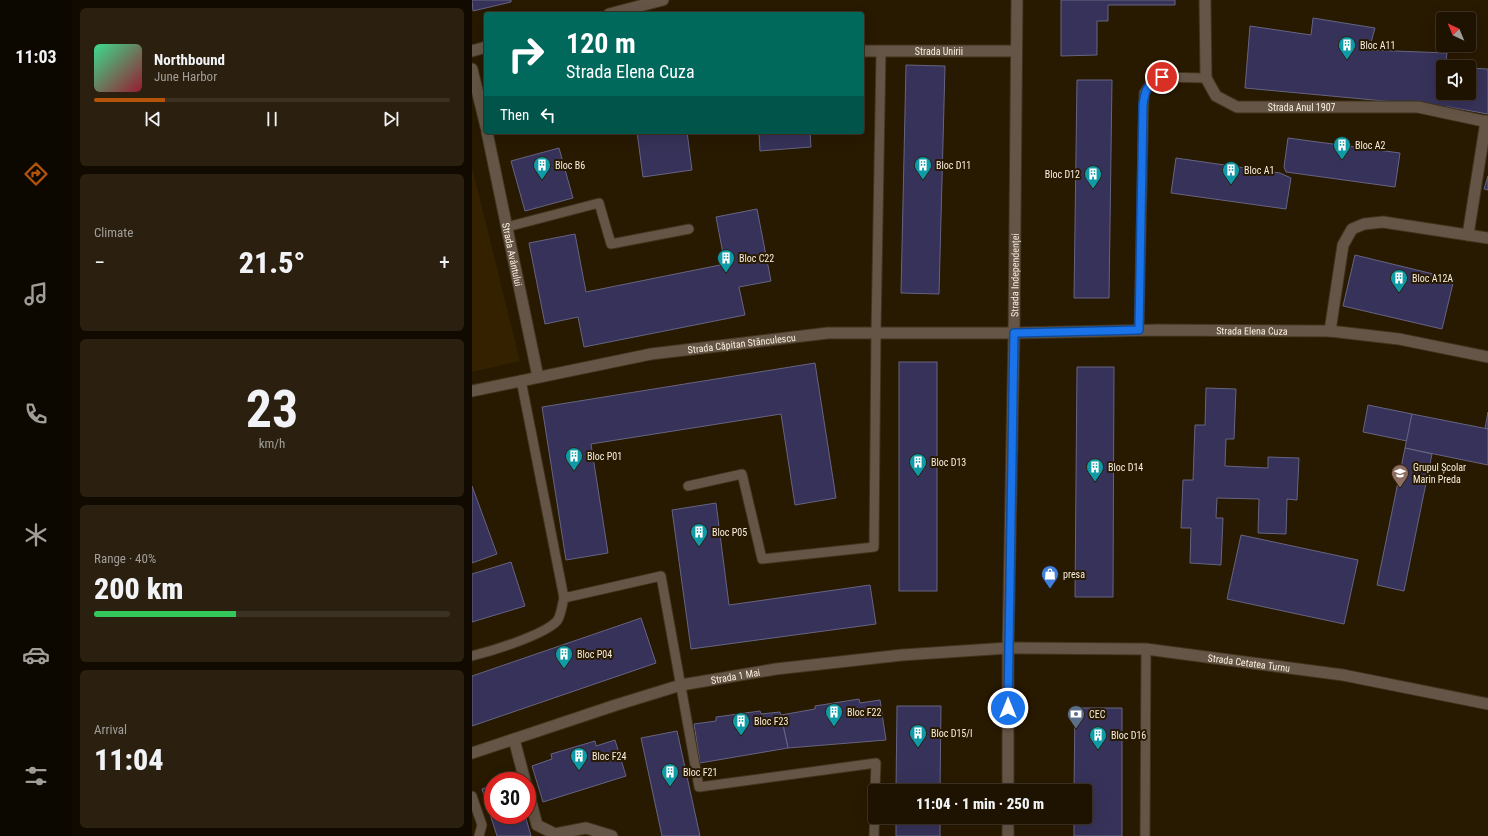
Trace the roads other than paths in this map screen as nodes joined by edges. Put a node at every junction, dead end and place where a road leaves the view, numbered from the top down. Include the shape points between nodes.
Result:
1 (663, 0) edge
2 (1017, 0) edge
3 (1205, 0) edge
4 (617, 12) edge
5 (484, 48) edge
6 (881, 50) junction
7 (472, 51) edge
8 (864, 51) edge
9 (1016, 51) junction
10 (472, 69) edge
11 (1206, 78) junction
12 (484, 119) edge
13 (1487, 122) edge
14 (487, 134) edge
15 (507, 227) junction
16 (689, 229) dead end
17 (1468, 235) junction
18 (1488, 238) edge
19 (1139, 330) junction
20 (1330, 331) junction
21 (876, 333) junction
22 (1014, 333) junction
23 (1488, 357) edge
24 (538, 377) junction
25 (521, 380) junction
26 (472, 390) edge
27 (688, 486) dead end
28 (564, 598) junction
29 (1008, 648) junction
30 (1146, 649) junction
31 (472, 656) edge
32 (681, 686) junction
33 (1488, 704) edge
34 (514, 739) junction
35 (472, 753) edge
36 (523, 772) edge
37 (875, 784) edge
38 (1008, 784) edge
39 (472, 796) edge
40 (536, 821) edge
41 (874, 824) edge
42 (1008, 824) edge
43 (479, 836) edge
44 (612, 836) edge
45 (874, 836) edge
46 (1008, 836) edge
47 (1145, 836) edge

1 - 4 street
2 - 9 street, Strada Independenței
3 - 11 street, Strada Anul 1907
5 - 7 street
6 - 8 street, Strada Unirii
6 - 9 street, Strada Unirii
6 - 21 lane
9 - 22 street, Strada Independenței
10 - 12 street
11 - 13 street, Strada Anul 1907 via 1216,96 1237,107 1418,107
11 - 19 lane via 1162,77 1151,83 1144,93
13 - 17 street, Strada Anul 1907
14 - 15 street, Strada Avântului
15 - 16 lane via 599,203 611,244
15 - 24 street, Strada Avântului
17 - 18 street
17 - 20 street via 1383,222 1364,224 1352,230 1343,245
19 - 20 street, Strada Elena Cuza
19 - 22 street, Strada Elena Cuza
20 - 23 street, Strada Elena Cuza via 1399,339
21 - 22 street, Strada Căpitan Stănculescu
21 - 24 street, Strada Căpitan Stănculescu via 828,333 651,354
21 - 27 lane via 874,547 762,559 742,474
22 - 29 street, Strada Independenței
24 - 25 street, Strada Căpitan Stănculescu
25 - 26 street, Strada Căpitan Stănculescu
25 - 28 lane
28 - 31 lane via 558,620 548,629
28 - 32 lane via 661,576
29 - 30 street, Strada Cetatea Turnu
29 - 32 street, Strada 1 Mai via 902,655 776,669
29 - 38 street, Strada Independenței
30 - 33 street, Strada Cetatea Turnu via 1343,675
30 - 47 lane
32 - 34 street, Strada 1 Mai
32 - 37 lane via 699,787 876,763
34 - 35 street, Strada 1 Mai
34 - 36 street
39 - 43 lane via 482,825
40 - 44 street via 537,825 555,834 586,828
41 - 45 lane
42 - 46 street

